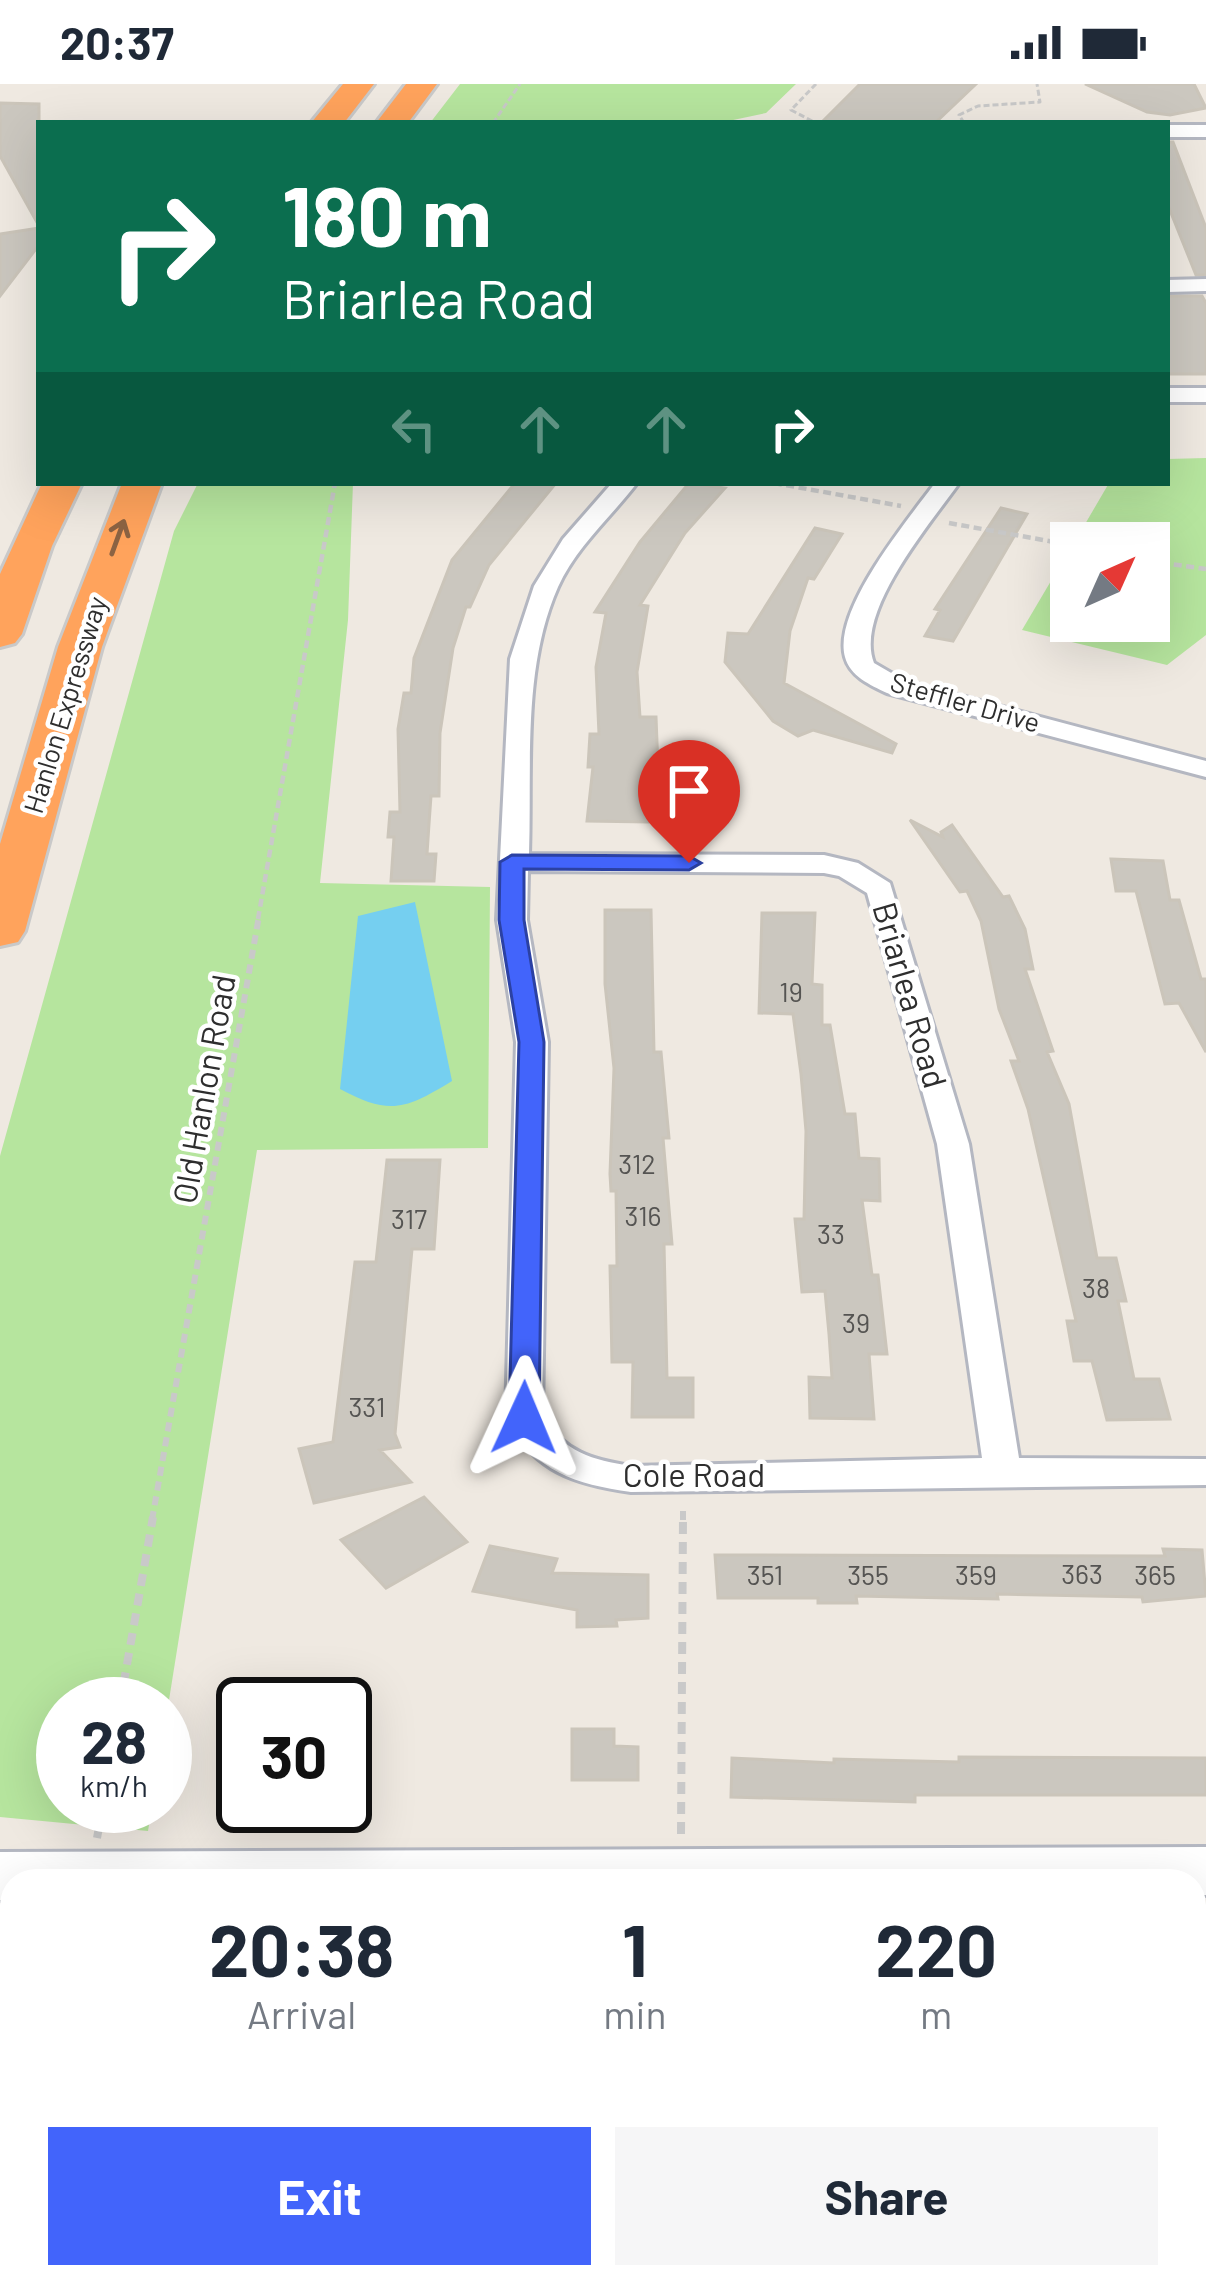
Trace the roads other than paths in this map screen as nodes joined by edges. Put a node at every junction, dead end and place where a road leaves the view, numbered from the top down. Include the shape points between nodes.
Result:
1 (359, 84) edge
2 (422, 84) edge
3 (329, 120) edge
4 (394, 120) edge
5 (1170, 131) edge
6 (1206, 131) edge
7 (1206, 285) edge
8 (1170, 286) edge
9 (1206, 394) edge
10 (1170, 395) edge
11 (60, 486) edge
12 (141, 486) edge
13 (623, 486) edge
14 (945, 486) edge
15 (0, 634) edge
16 (1206, 769) edge
17 (512, 862) junction
18 (0, 931) edge
19 (1002, 1469) junction
20 (1206, 1472) edge

1 - 3 highway
2 - 4 highway
5 - 6 street
7 - 8 street
9 - 10 street
11 - 15 highway
18 -> 12 highway, Hanlon Expressway via 80,647
13 - 17 street, Cole Road via 559,564 532,619
14 - 16 street, Steffler Drive via 869,602 856,653 865,670 896,687
17 - 19 street, Briarlea Road via 824,864 880,889 953,1144
17 - 19 street, Cole Road via 512,920 532,1042 524,1418 533,1436 573,1467 607,1475
19 - 20 street, Cole Road

